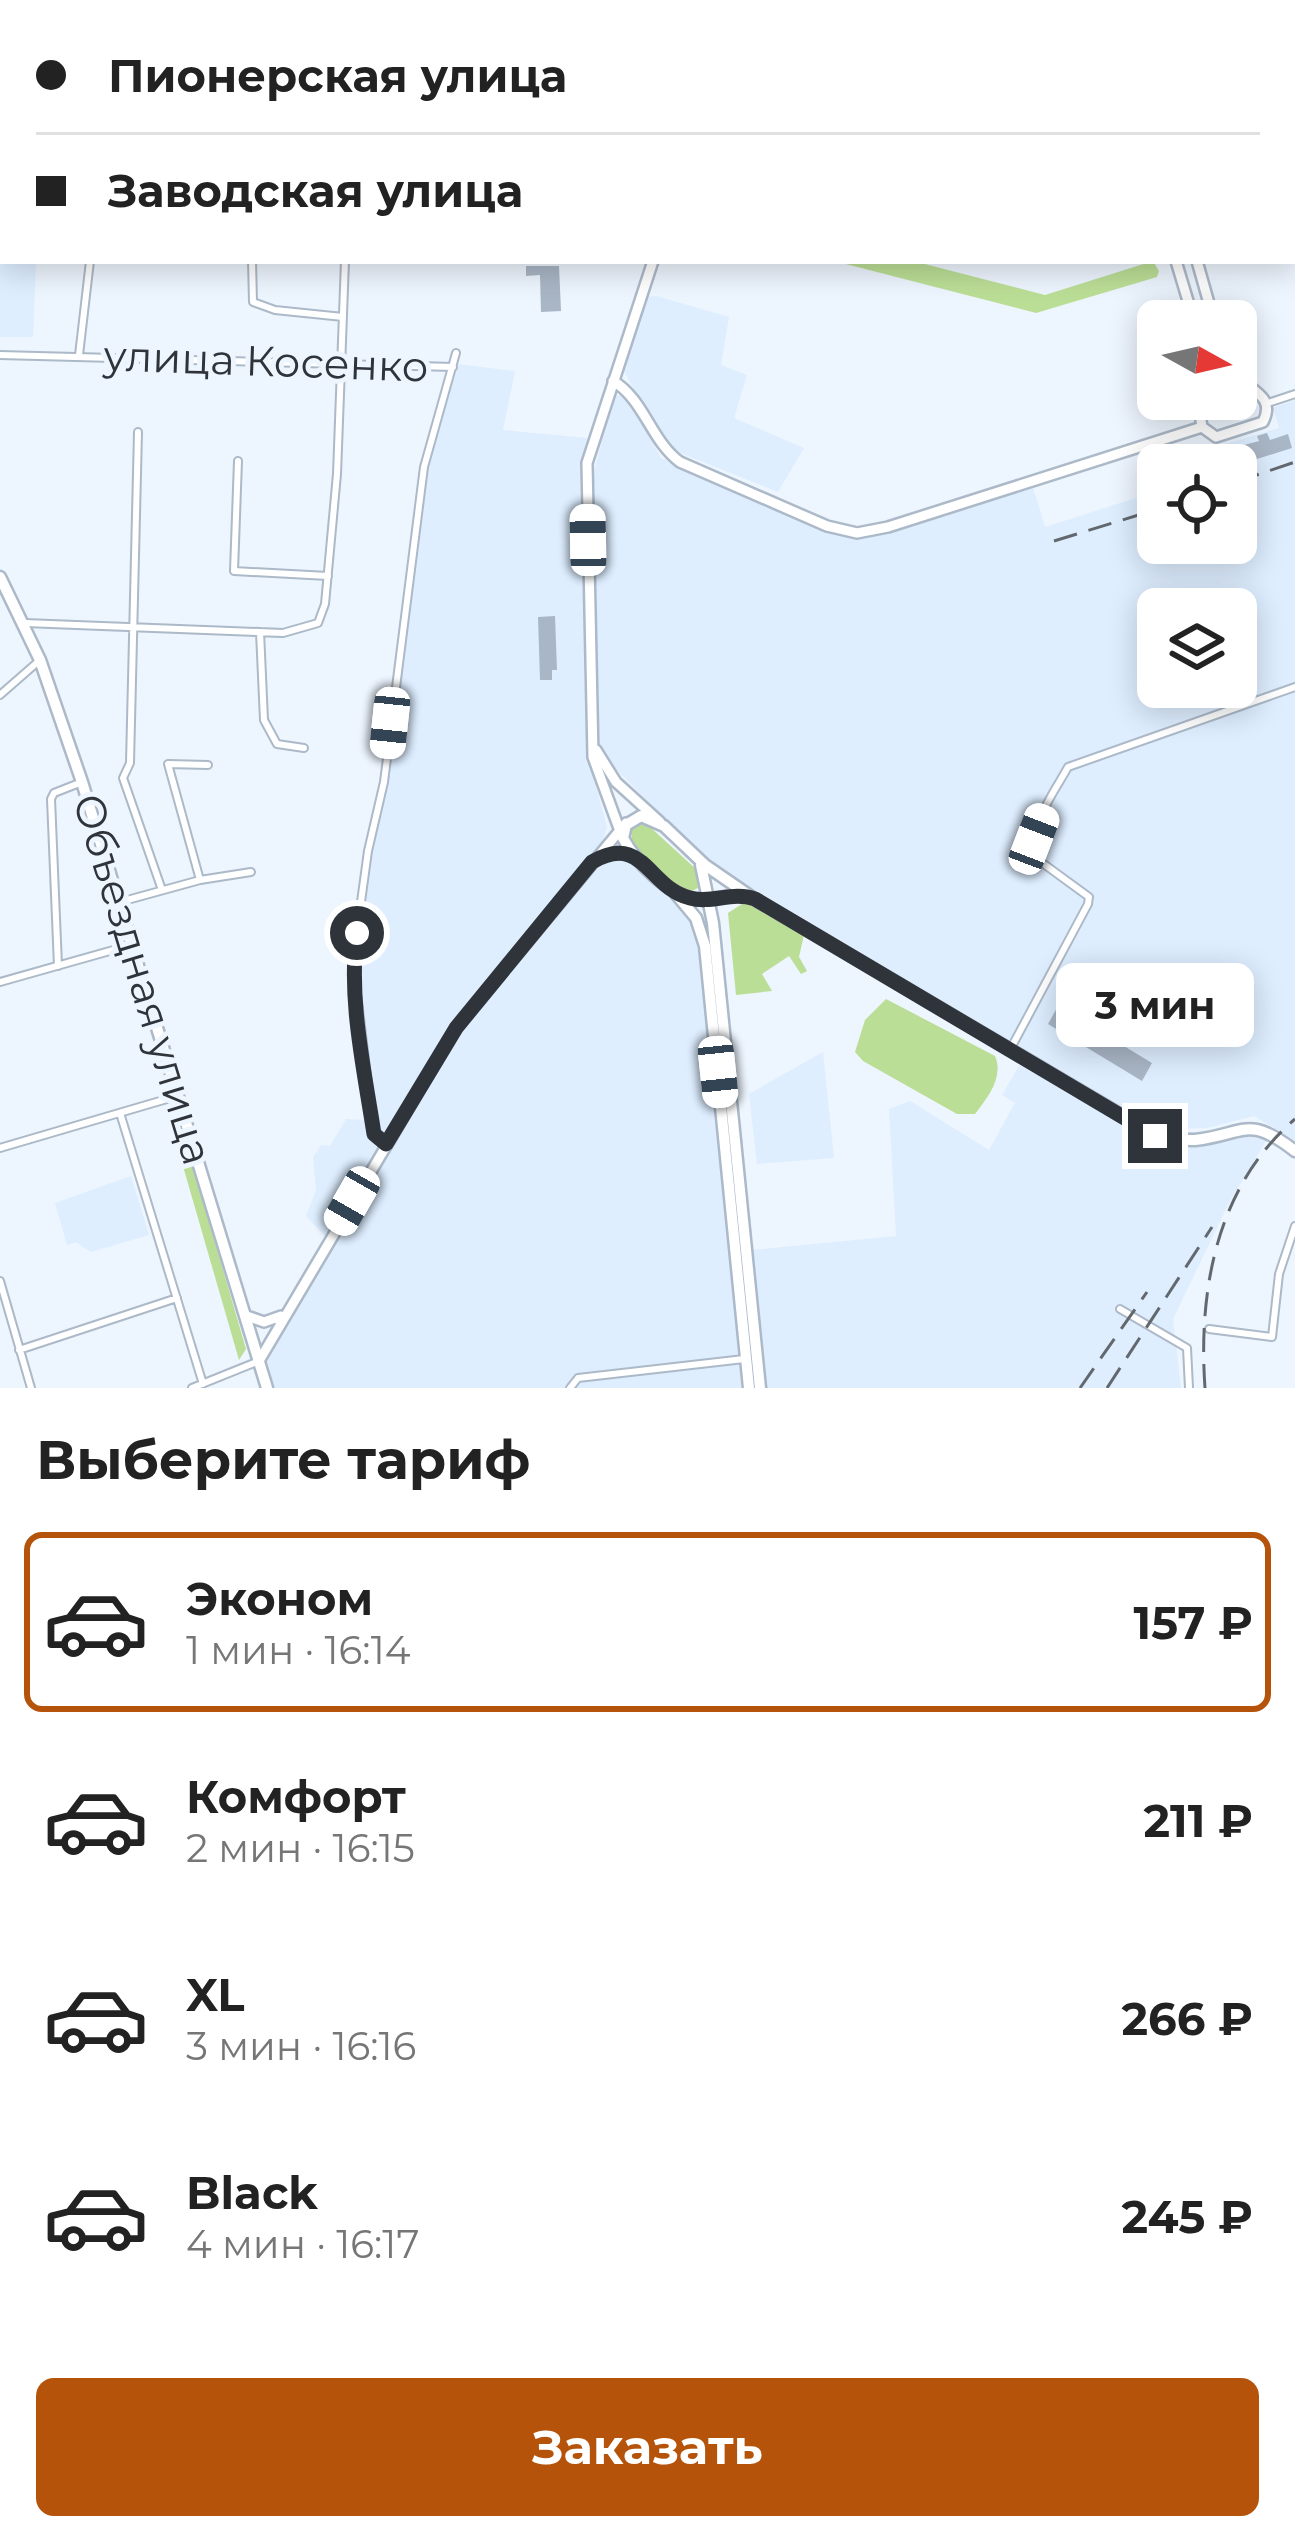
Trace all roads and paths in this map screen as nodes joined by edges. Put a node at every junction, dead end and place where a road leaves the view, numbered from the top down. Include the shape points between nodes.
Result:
1 (90, 264) edge
2 (252, 264) edge
3 (345, 264) edge
4 (652, 264) edge
5 (1177, 264) edge
6 (1198, 264) edge
7 (1188, 300) edge
8 (1208, 300) edge
9 (343, 316) junction
10 (456, 353) dead end
11 (0, 355) edge
12 (79, 355) junction
13 (341, 362) junction
14 (454, 367) junction
15 (614, 381) junction
16 (1257, 393) edge
17 (1295, 394) edge
18 (1268, 403) junction
19 (1201, 420) edge
20 (1202, 427) junction
21 (138, 432) dead end
22 (238, 461) dead end
23 (328, 576) junction
24 (0, 577) edge
25 (25, 623) junction
26 (132, 627) junction
27 (260, 632) junction
28 (40, 660) junction
29 (1295, 687) edge
30 (0, 695) edge
31 (593, 739) junction
32 (304, 748) dead end
33 (208, 765) dead end
34 (82, 782) junction
35 (609, 809) junction
36 (664, 826) junction
37 (621, 834) junction
38 (604, 847) junction
39 (692, 853) junction
40 (639, 859) junction
41 (592, 862) junction
42 (251, 872) dead end
43 (705, 874) junction
44 (200, 880) junction
45 (670, 887) junction
46 (162, 890) junction
47 (729, 894) junction
48 (684, 896) junction
49 (710, 898) junction
50 (753, 898) junction
51 (120, 902) junction
52 (712, 914) junction
53 (134, 944) junction
54 (58, 966) junction
55 (0, 982) edge
56 (1011, 1048) junction
57 (181, 1095) junction
58 (120, 1113) junction
59 (386, 1144) junction
60 (0, 1148) edge
61 (1295, 1151) edge
62 (1295, 1226) edge
63 (0, 1281) edge
64 (177, 1298) junction
65 (1120, 1309) dead end
66 (286, 1312) junction
67 (247, 1316) junction
68 (1209, 1330) dead end
69 (20, 1350) junction
70 (747, 1359) junction
71 (259, 1361) junction
72 (203, 1384) junction
73 (32, 1388) edge
74 (192, 1388) edge
75 (268, 1388) edge
76 (570, 1388) edge
77 (749, 1388) edge
78 (760, 1388) edge
79 (1190, 1388) edge

1 - 12 street
2 - 9 street via 253,302
3 - 9 street
4 - 15 main road
5 - 7 main road
6 - 8 main road
9 - 13 street
10 - 14 street
11 - 12 street, улица Косенко
12 - 13 street, улица Косенко
13 - 14 street, улица Косенко
13 - 23 street
14 - 59 street via 424,467 352,979 374,1134
15 - 20 main road via 680,462 857,533
15 - 31 main road via 587,463
16 - 18 main road
17 - 18 street
18 - 20 main road via 1258,426 1216,437
19 - 20 main road
21 - 26 street
22 - 23 street via 234,571
23 - 27 street via 318,623
24 - 25 main road, Объездная улица
25 - 26 street
25 - 28 main road, Объездная улица
26 - 27 street
26 - 46 street via 130,763 123,778
27 - 32 street via 264,720 277,744
28 - 30 street
28 - 34 main road, Объездная улица
29 - 56 street via 1068,766 1034,849 1088,904
31 - 35 main road
31 - 36 main road via 610,776
33 - 44 street via 168,764
34 - 51 main road, Объездная улица
34 - 54 street via 51,799
35 - 37 main road
35 - 38 main road
36 - 37 main road via 641,816
36 - 39 main road
37 - 38 main road
37 - 40 main road
38 - 41 main road
39 - 43 main road
39 - 50 main road
40 - 41 main road via 616,852
40 - 45 main road
41 - 59 main road via 456,1028
42 - 44 street
43 - 48 main road via 700,891
43 - 49 main road
44 - 46 street
45 - 48 main road
45 - 70 main road via 696,918 705,946
46 - 51 street
47 - 49 main road
47 - 50 main road
47 - 52 main road
48 - 49 main road
49 - 52 main road
50 - 56 main road
51 - 53 main road, Объездная улица
52 - 78 main road
53 - 54 street
53 - 57 main road, Объездная улица
54 - 55 street
56 - 61 main road via 1155,1136 1196,1140 1250,1126
57 - 58 street
57 - 67 main road, Объездная улица
58 - 60 street
58 - 64 street
59 - 66 main road
62 - 68 street via 1272,1337
63 - 69 street
64 - 69 street
64 - 72 street
65 - 79 street via 1186,1348
66 - 67 main road via 272,1321
66 - 71 main road
67 - 71 main road, Объездная улица
69 - 73 street
70 - 76 street via 578,1378
70 - 77 main road
71 - 72 street
71 - 75 main road, Объездная улица
72 - 74 street

